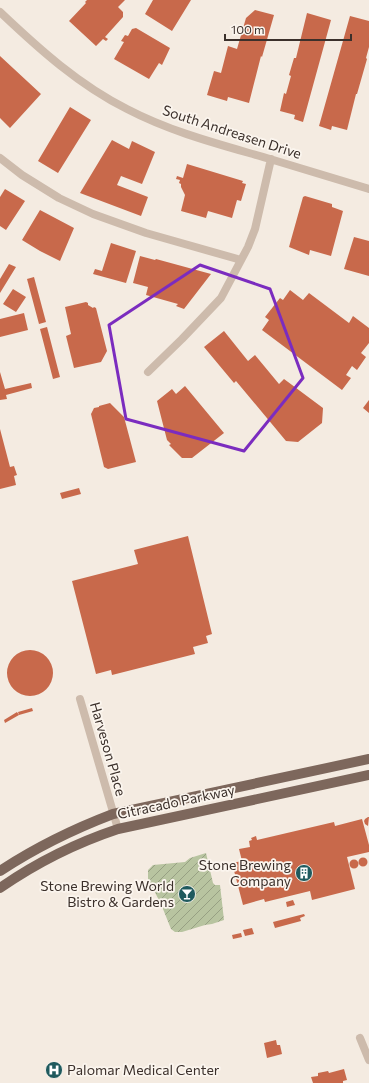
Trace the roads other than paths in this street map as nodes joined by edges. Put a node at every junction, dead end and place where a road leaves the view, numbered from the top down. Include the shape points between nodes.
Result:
1 (0, 12) edge
2 (0, 158) edge
3 (271, 159) junction
4 (369, 189) edge
5 (241, 260) junction
6 (148, 372) dead end
7 (80, 699) dead end
8 (369, 759) edge
9 (369, 775) edge
10 (113, 814) junction
11 (118, 829) junction
12 (0, 871) edge
13 (0, 888) edge
14 (360, 1038) dead end
15 (369, 1060) edge

1 - 3 street, South Andreasen Drive via 65,69 128,110 208,142
2 - 5 street via 59,198 87,211 146,233
3 - 4 street, South Andreasen Drive
3 - 5 street via 255,229
5 - 6 street via 221,298
7 - 10 street, Harveson Place
8 - 10 main road, Citracado Parkway
9 - 11 main road, Citracado Parkway
10 - 11 street, Harveson Place
10 - 12 main road, Citracado Parkway via 47,842
11 - 13 main road, Citracado Parkway via 96,836 48,859
14 - 15 street

